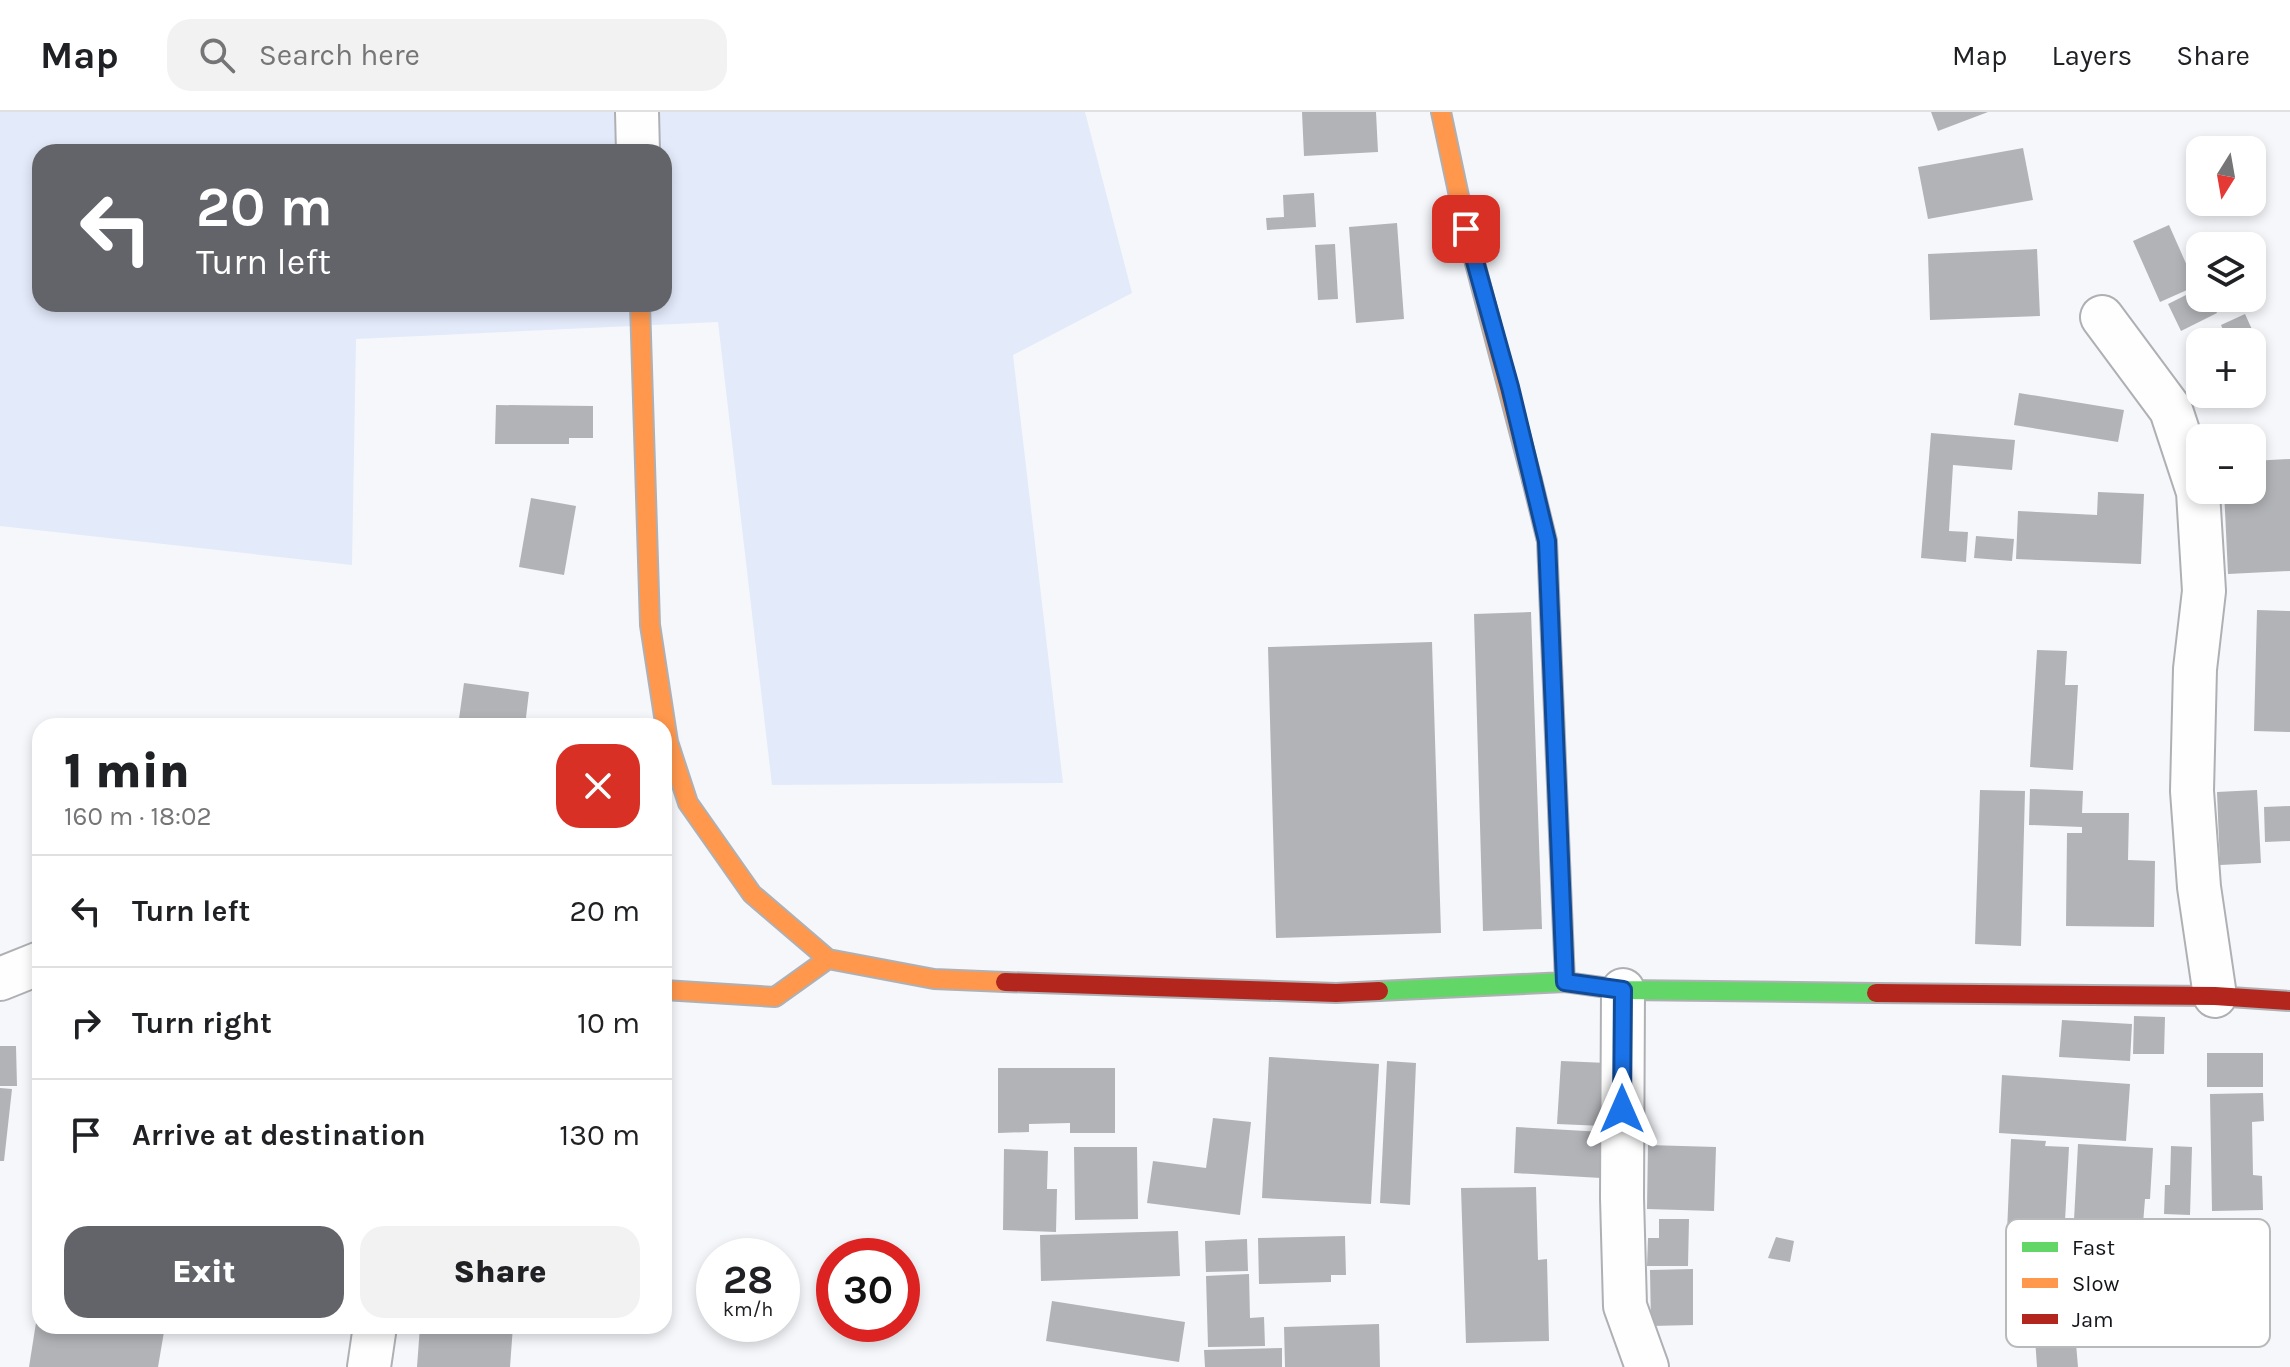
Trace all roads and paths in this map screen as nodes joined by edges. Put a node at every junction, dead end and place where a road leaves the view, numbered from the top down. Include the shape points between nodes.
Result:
1 (637, 112) edge
2 (1441, 112) edge
3 (638, 144) edge
4 (640, 312) edge
5 (2102, 317) dead end
6 (664, 718) edge
7 (672, 754) edge
8 (828, 959) junction
9 (32, 966) edge
10 (0, 979) edge
11 (1565, 982) junction
12 (1623, 990) junction
13 (672, 991) edge
14 (2215, 996) junction
15 (2290, 1001) edge
16 (374, 1334) edge
17 (369, 1367) edge
18 (1647, 1367) edge

1 - 3 street
2 - 11 street via 1547,541
4 - 6 street via 650,625
5 - 14 street via 2171,410 2198,492 2204,591 2195,669 2192,791
7 - 8 street via 688,803 752,894
8 - 11 street via 934,979 1336,993
8 - 13 street via 775,997
9 - 10 street
11 - 12 street
12 - 14 street
12 - 18 street via 1625,1306
14 - 15 street
16 - 17 street

